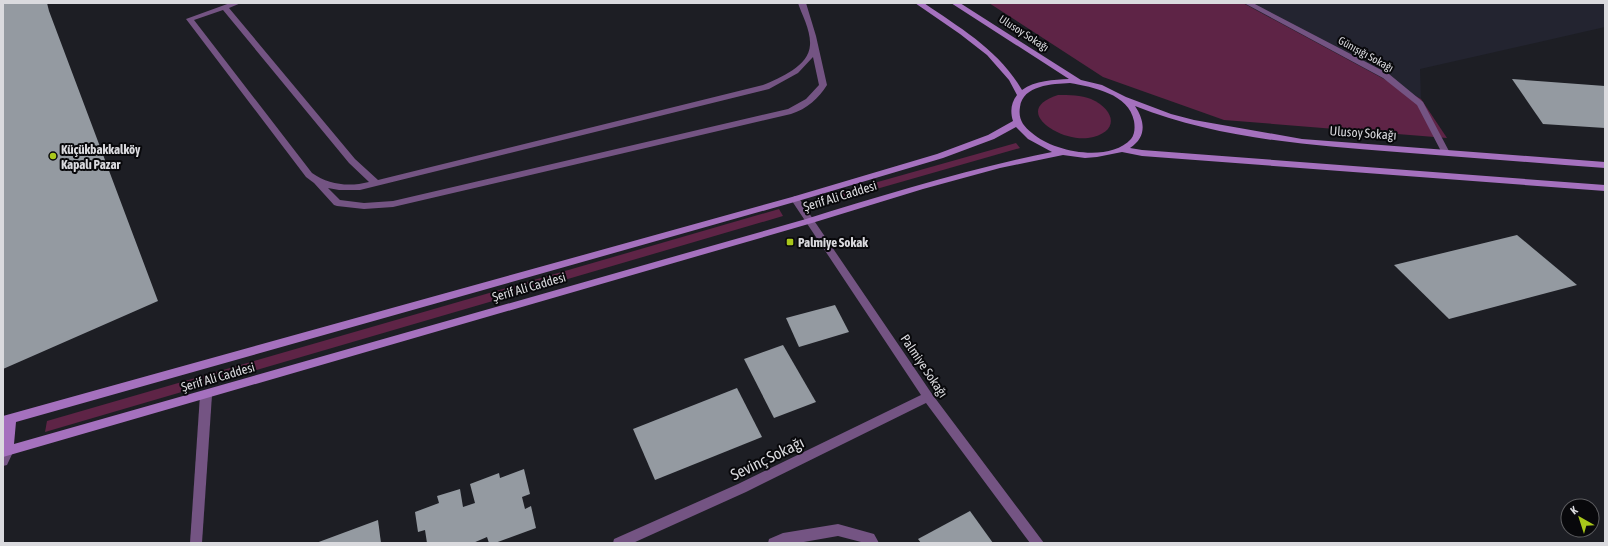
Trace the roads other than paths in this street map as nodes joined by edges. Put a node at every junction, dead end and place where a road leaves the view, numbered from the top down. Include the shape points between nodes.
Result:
1 (237, 3) edge
2 (802, 3) edge
3 (919, 3) edge
4 (955, 3) edge
5 (1248, 3) edge
6 (224, 7) junction
7 (814, 45) junction
8 (1080, 82) junction
9 (1021, 95) junction
10 (1124, 100) junction
11 (1018, 122) junction
12 (1121, 149) junction
13 (1064, 152) junction
14 (1446, 153) junction
15 (1605, 165) edge
16 (317, 182) junction
17 (376, 183) junction
18 (1605, 188) edge
19 (795, 199) junction
20 (809, 221) junction
21 (206, 395) junction
22 (928, 397) junction
23 (7, 420) edge
24 (6, 451) edge
25 (3, 461) edge
26 (196, 543) edge
27 (619, 543) edge
28 (774, 543) edge
29 (873, 543) edge
30 (1038, 543) edge

1 - 6 street
2 - 7 street
3 - 9 street via 988,52 1012,78
4 - 8 street, Ulusoy Sokağı
5 - 14 street, Günışığı Sokağı via 1386,76 1420,104
6 - 16 street via 190,18 309,175
6 - 17 street via 352,162
7 - 16 street via 823,86 813,98 791,111 393,204 364,206 337,203
7 - 17 street via 807,59 795,72 766,87
8 - 9 street, Ulusoy Sokağı via 1050,82 1033,86
8 - 10 street, Ulusoy Sokağı via 1109,91
9 - 11 street via 1015,106 1015,118
10 - 12 street, Ulusoy Sokağı via 1134,111 1139,123 1138,135
10 - 14 street, Ulusoy Sokağı via 1194,123 1302,142
11 - 13 street, Ulusoy Sokağı via 1022,130 1036,141
11 - 19 street, Şerif Ali Caddesi via 940,156
12 - 13 street, Ulusoy Sokağı via 1095,156
12 - 18 street, Ulusoy Sokağı via 1142,153
13 - 20 street, Şerif Ali Caddesi via 1000,165 920,186
14 - 15 street, Ulusoy Sokağı
16 - 17 street via 343,188
19 - 20 street, Palmiye Sokağı
19 - 23 street, Şerif Ali Caddesi
20 - 21 street, Şerif Ali Caddesi
20 - 22 street, Palmiye Sokağı
21 - 24 street, Şerif Ali Caddesi
21 - 26 street
22 - 27 street, Sevinç Sokağı via 742,488
22 - 30 street, Palmiye Sokağı
23 - 24 street
24 - 25 street
28 - 29 street via 783,539 838,530 869,538

